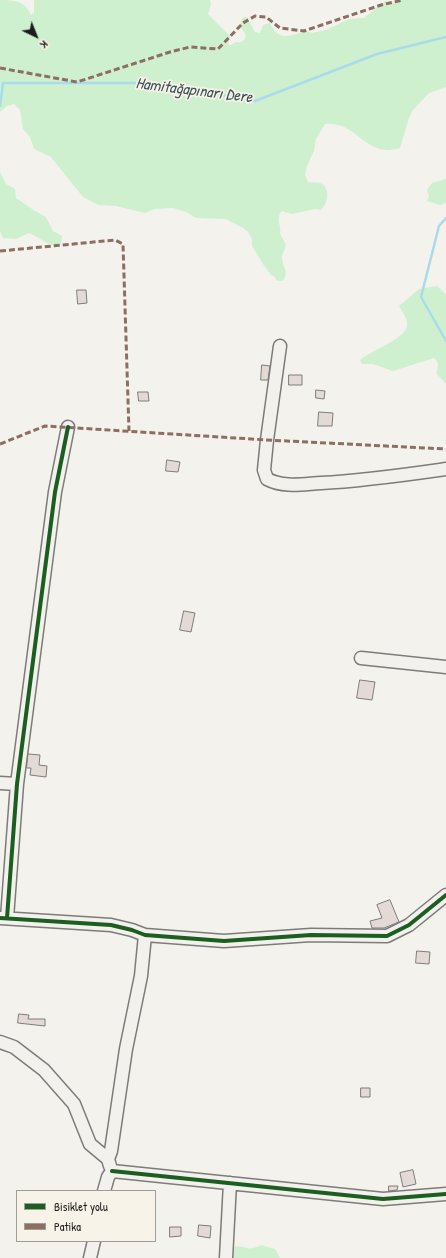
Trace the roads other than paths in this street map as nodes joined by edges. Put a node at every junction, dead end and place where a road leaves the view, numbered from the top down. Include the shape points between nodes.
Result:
1 (280, 346) dead end
2 (68, 427) dead end
3 (446, 469) edge
4 (361, 658) dead end
5 (446, 667) edge
6 (0, 783) edge
7 (17, 784) junction
8 (446, 895) edge
9 (3, 918) edge
10 (145, 935) junction
11 (0, 1042) edge
12 (108, 1159) junction
13 (112, 1172) junction
14 (230, 1183) junction
15 (104, 1190) edge
16 (446, 1194) edge
17 (94, 1242) edge
18 (90, 1258) edge
19 (226, 1258) edge

1 - 3 street via 264,470 267,479 276,484 290,485 356,482
2 - 7 street via 55,492
4 - 5 street
6 - 7 street
7 - 9 street
8 - 10 street via 409,925 386,936 311,935 224,941
9 - 10 street via 111,925
10 - 12 street via 141,976
11 - 12 street via 14,1047 44,1070 74,1104 90,1144
12 - 13 street
13 - 14 street
13 - 15 street
14 - 16 street via 383,1199
14 - 19 street
17 - 18 street

